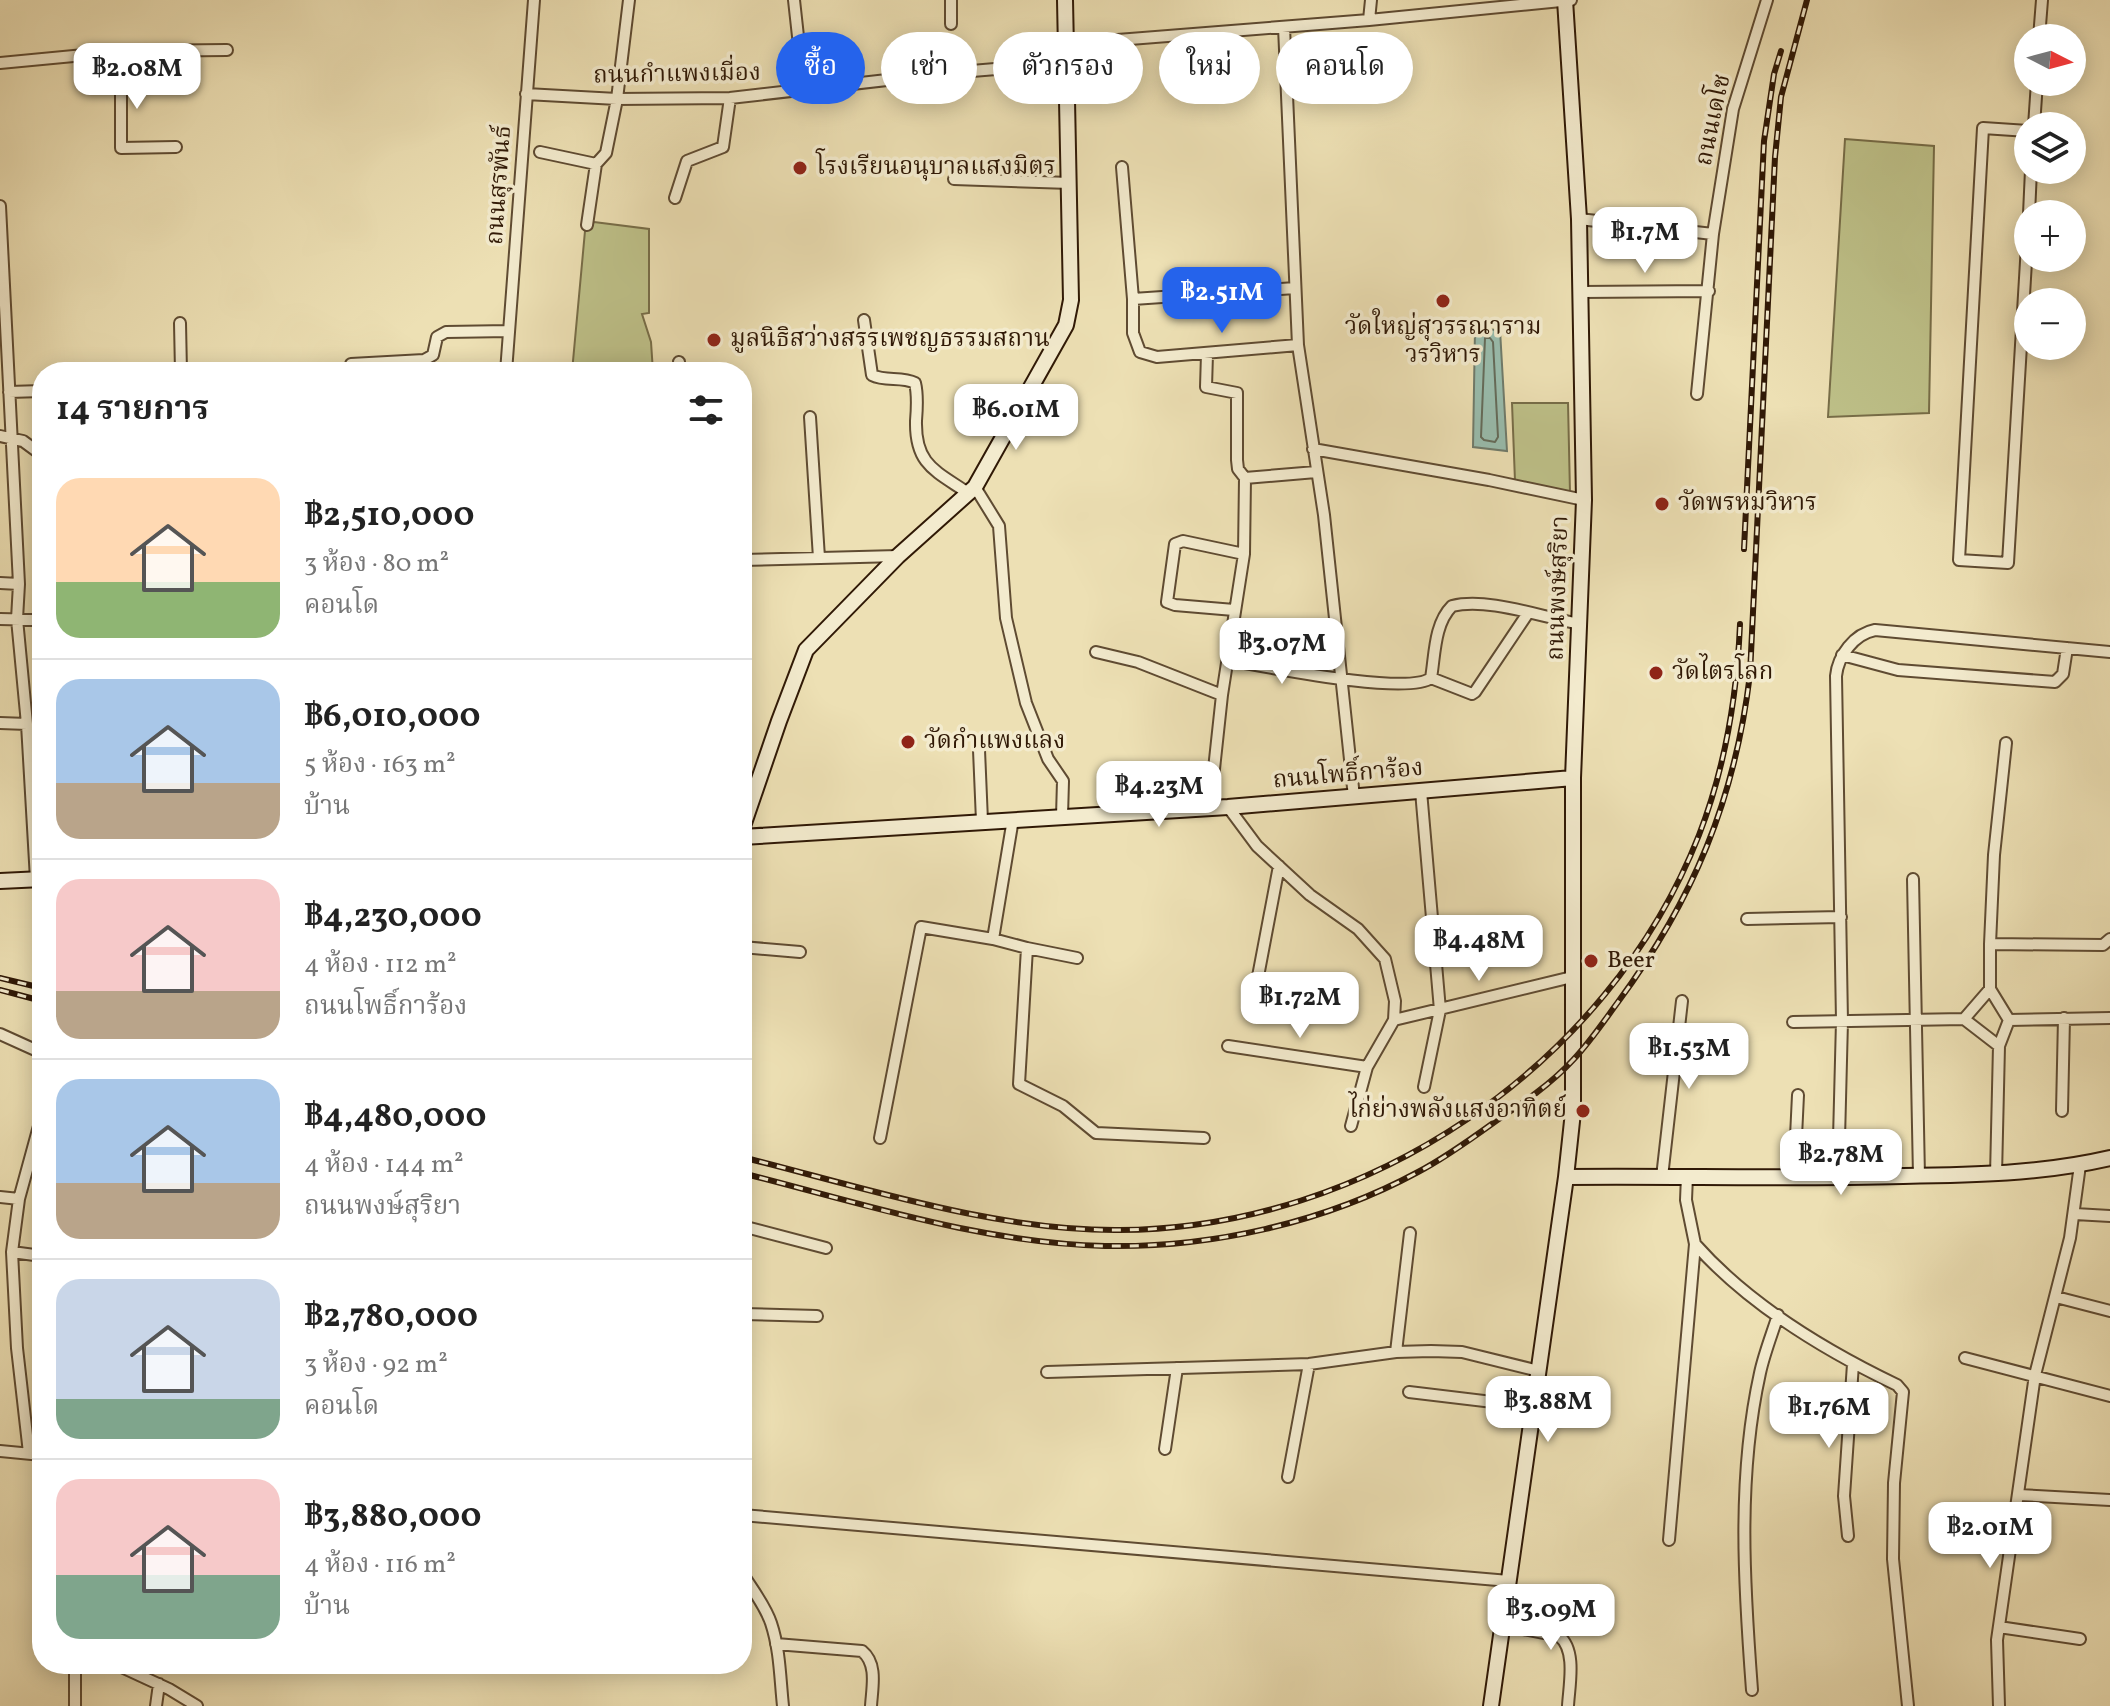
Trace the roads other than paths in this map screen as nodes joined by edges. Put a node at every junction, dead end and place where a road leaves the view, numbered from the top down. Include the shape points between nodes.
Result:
1 (534, 0) edge
2 (629, 0) edge
3 (794, 0) edge
4 (951, 0) edge
5 (1065, 0) edge
6 (1371, 0) edge
7 (1767, 0) edge
8 (2042, 0) edge
9 (1567, 1) edge
10 (1369, 20) junction
11 (951, 24) dead end
12 (2040, 24) edge
13 (1284, 27) junction
14 (798, 32) edge
15 (1066, 32) edge
16 (1143, 38) edge
17 (227, 50) dead end
18 (121, 52) junction
19 (0, 63) edge
20 (993, 69) edge
21 (865, 83) edge
22 (526, 94) junction
23 (776, 94) edge
24 (730, 98) junction
25 (617, 99) junction
26 (1068, 104) edge
27 (2014, 130) edge
28 (176, 147) dead end
29 (540, 152) dead end
30 (596, 164) junction
31 (1122, 167) dead end
32 (954, 179) dead end
33 (1070, 183) junction
34 (675, 198) dead end
35 (0, 206) edge
36 (1579, 219) junction
37 (587, 225) dead end
38 (1, 234) edge
39 (1713, 234) junction
40 (2025, 272) edge
41 (1295, 288) junction
42 (1709, 291) junction
43 (1581, 292) junction
44 (1133, 299) junction
45 (864, 320) dead end
46 (180, 323) dead end
47 (509, 331) junction
48 (1298, 345) junction
49 (1207, 354) junction
50 (181, 362) edge
51 (388, 362) edge
52 (507, 362) edge
53 (32, 391) edge
54 (9, 392) junction
55 (1697, 394) dead end
56 (810, 417) dead end
57 (6, 436) edge
58 (32, 446) edge
59 (1313, 449) junction
60 (1316, 472) junction
61 (1245, 478) junction
62 (972, 490) junction
63 (1584, 500) junction
64 (1244, 554) junction
65 (898, 556) junction
66 (819, 558) junction
67 (752, 560) edge
68 (0, 583) edge
69 (19, 584) junction
70 (1234, 610) junction
71 (1528, 613) junction
72 (0, 619) edge
73 (17, 619) junction
74 (32, 620) edge
75 (1581, 624) junction
76 (2067, 648) junction
77 (1096, 652) dead end
78 (2110, 652) edge
79 (1842, 655) junction
80 (1228, 660) junction
81 (1342, 678) junction
82 (1431, 678) junction
83 (1222, 695) junction
84 (0, 723) edge
85 (27, 724) junction
86 (2006, 743) dead end
87 (979, 750) dead end
88 (29, 762) joint
89 (1573, 778) junction
90 (1421, 791) junction
91 (32, 797) edge
92 (1354, 797) junction
93 (752, 801) edge
94 (1210, 806) junction
95 (1228, 807) junction
96 (1062, 816) junction
97 (1013, 819) junction
98 (982, 821) junction
99 (752, 836) edge
100 (1279, 866) junction
101 (32, 879) edge
102 (1913, 879) dead end
103 (0, 881) edge
104 (1841, 917) junction
105 (1747, 919) dead end
106 (993, 939) junction
107 (2110, 939) edge
108 (1990, 944) junction
109 (752, 948) edge
110 (1027, 948) junction
111 (800, 952) dead end
112 (1077, 958) dead end
113 (1572, 977) junction
114 (1256, 987) dead end
115 (1990, 989) junction
116 (1682, 1001) dead end
117 (1440, 1010) junction
118 (2064, 1018) junction
119 (2110, 1018) edge
120 (1964, 1019) junction
121 (1394, 1020) junction
122 (1915, 1020) junction
123 (2009, 1020) junction
124 (1842, 1021) junction
125 (1793, 1022) dead end
126 (0, 1034) edge
127 (1228, 1046) dead end
128 (1999, 1046) junction
129 (32, 1048) edge
130 (1367, 1067) junction
131 (1424, 1087) dead end
132 (1798, 1095) dead end
133 (2062, 1111) dead end
134 (1351, 1126) dead end
135 (880, 1138) dead end
136 (1204, 1138) dead end
137 (32, 1152) edge
138 (2110, 1158) edge
139 (2080, 1165) junction
140 (1996, 1175) junction
141 (1687, 1176) junction
142 (1919, 1176) junction
143 (1566, 1177) junction
144 (1662, 1177) junction
145 (1794, 1178) junction
146 (1838, 1178) junction
147 (0, 1197) edge
148 (19, 1199) junction
149 (2075, 1214) junction
150 (2110, 1216) edge
151 (752, 1229) edge
152 (1410, 1233) dead end
153 (1695, 1244) junction
154 (826, 1248) dead end
155 (12, 1252) junction
156 (32, 1255) edge
157 (2056, 1297) junction
158 (2110, 1311) edge
159 (752, 1314) edge
160 (1778, 1315) junction
161 (817, 1316) dead end
162 (1396, 1352) junction
163 (1965, 1358) dead end
164 (1309, 1364) junction
165 (1853, 1364) junction
166 (1177, 1368) junction
167 (1539, 1371) junction
168 (1047, 1372) dead end
169 (2035, 1375) junction
170 (1409, 1392) dead end
171 (2110, 1396) edge
172 (1534, 1407) junction
173 (1165, 1449) dead end
174 (0, 1451) edge
175 (29, 1453) junction
176 (32, 1453) edge
177 (1288, 1477) dead end
178 (2019, 1495) junction
179 (2110, 1500) edge
180 (752, 1516) edge
181 (1848, 1536) dead end
182 (1669, 1540) dead end
183 (1509, 1581) junction
184 (752, 1588) edge
185 (1502, 1625) junction
186 (1999, 1627) junction
187 (2080, 1639) dead end
188 (776, 1644) junction
189 (75, 1674) edge
190 (137, 1674) edge
191 (159, 1684) junction
192 (1752, 1690) dead end
193 (75, 1706) edge
194 (156, 1706) edge
195 (197, 1706) edge
196 (783, 1706) edge
197 (871, 1706) edge
198 (1491, 1706) edge
199 (1568, 1706) edge
200 (1908, 1706) edge
201 (1999, 1706) edge

1 - 22 street, ถนนสุรพันธ์
2 - 25 street
3 - 14 street
4 - 11 street
5 - 15 street
6 - 10 street
7 - 39 street, ถนนเดโช via 1733,109
8 - 12 street
9 - 10 street
9 - 36 street, ถนนพงษ์สุริยา
10 - 13 street
13 - 16 street
13 - 41 street
17 - 18 street
18 - 19 street
18 - 28 street via 121,148
20 - 21 street, ถนนกำแพงเมี่อง
22 - 25 street, ถนนกำแพงเมี่อง
22 - 47 street, ถนนสุรพันธ์
23 - 24 street, ถนนกำแพงเมี่อง
24 - 25 street, ถนนกำแพงเมี่อง
24 - 34 street via 723,147 687,161
25 - 30 street via 606,153
26 - 33 street
27 - 40 street via 1983,128 1959,560 2008,563
29 - 30 street
30 - 37 street
31 - 44 street
32 - 33 street
33 - 62 street via 1071,300 1066,325
35 - 38 street
36 - 39 street
36 - 43 street, ถนนพงษ์สุริยา
38 - 54 street
39 - 42 street, ถนนเดโช
41 - 44 street
41 - 48 street
42 - 43 street
42 - 55 street, ถนนเดโช
43 - 63 street, ถนนพงษ์สุริยา
44 - 49 street via 1133,333 1140,352 1157,357
45 - 62 street via 872,375 915,383 921,456 941,475
46 - 50 street
47 - 51 street via 446,332 424,360
47 - 52 street, ถนนสุรพันธ์
48 - 49 street
48 - 59 street
49 - 61 street via 1206,387 1237,393 1237,460
53 - 54 street
54 - 57 street
56 - 66 street
57 - 58 street
57 - 69 street
59 - 60 street
59 - 63 street
60 - 61 street
60 - 81 street
61 - 64 street
62 - 65 street
62 - 96 street via 999,526 1006,618 1026,703 1048,759 1063,781
63 - 75 street, ถนนพงษ์สุริยา
64 - 70 street
64 - 70 street via 1183,541 1175,544 1167,602
65 - 66 street
65 - 93 street via 806,650
66 - 67 street
68 - 69 street
69 - 73 street
70 - 80 street
71 - 75 street
71 - 82 street via 1475,692
71 - 82 street via 1452,606 1438,634
72 - 73 street
73 - 74 street
73 - 85 street
75 - 89 street, ถนนพงษ์สุริยา
76 - 78 street
76 - 79 street via 1875,630 1863,634
76 - 79 street via 2063,674 2055,682 1898,670
77 - 83 street via 1138,662
79 - 104 street via 1836,676
80 - 81 street
80 - 83 street
81 - 82 street via 1400,685
81 - 92 street
83 - 94 street
84 - 85 street
85 - 88 street
86 - 108 street
87 - 98 street
88 - 91 street
89 - 90 street, ถนนโพธิ์การ้อง
89 - 113 street, ถนนพงษ์สุริยา
90 - 92 street, ถนนโพธิ์การ้อง
90 - 117 street
92 - 95 street, ถนนโพธิ์การ้อง
94 - 95 street, ถนนโพธิ์การ้อง
94 - 96 street, ถนนโพธิ์การ้อง
95 - 100 street
96 - 97 street, ถนนโพธิ์การ้อง
97 - 98 street, ถนนโพธิ์การ้อง
97 - 106 street
98 - 99 street, ถนนโพธิ์การ้อง
100 - 114 street
100 - 121 street via 1358,929 1385,959
101 - 103 street
102 - 122 street
104 - 105 street
104 - 124 street
106 - 110 street
106 - 135 street via 921,927
107 - 108 street via 2103,945
108 - 115 street
109 - 111 street
110 - 112 street
110 - 136 street via 1019,1084 1063,1106 1096,1133
113 - 117 street
113 - 143 street, ถนนพงษ์สุริยา via 1573,1112
115 - 120 street
115 - 123 street
116 - 144 street
117 - 121 street
117 - 131 street
118 - 119 street
118 - 123 street
118 - 133 street
120 - 122 street
120 - 128 street
121 - 130 street
122 - 124 street
122 - 142 street
123 - 128 street
124 - 125 street
124 - 146 street
126 - 129 street
127 - 130 street
128 - 140 street
130 - 134 street
132 - 145 street
137 - 148 street
138 - 139 street
139 - 140 street
139 - 149 street
140 - 142 street
141 - 144 street
141 - 145 street
141 - 153 street
142 - 146 street
143 - 144 street
143 - 167 street, ถนนพงษ์สุริยา
145 - 146 street
147 - 148 street
148 - 155 street
149 - 150 street
149 - 157 street
151 - 154 street
152 - 162 street
153 - 160 street
153 - 182 street
155 - 156 street
155 - 175 street
157 - 158 street
157 - 169 street
159 - 161 street
160 - 165 street
160 - 192 street via 1760,1372 1746,1479
162 - 164 street
162 - 167 street via 1462,1352
163 - 169 street
164 - 166 street
164 - 177 street
165 - 181 street via 1844,1496
165 - 200 street via 1903,1392 1893,1547
166 - 168 street
166 - 173 street
167 - 172 street, ถนนพงษ์สุริยา
169 - 171 street
169 - 178 street
170 - 172 street
172 - 183 street, ถนนพงษ์สุริยา
174 - 175 street
175 - 176 street
178 - 179 street
178 - 186 street
180 - 183 street
183 - 185 street, ถนนพงษ์สุริยา
184 - 188 street
185 - 198 street, ถนนพงษ์สุริยา
185 - 199 street via 1565,1640 1570,1655
186 - 187 street
186 - 201 street
188 - 196 street
188 - 197 street via 862,1651 872,1665
189 - 193 street
190 - 191 street
191 - 194 street
191 - 195 street

